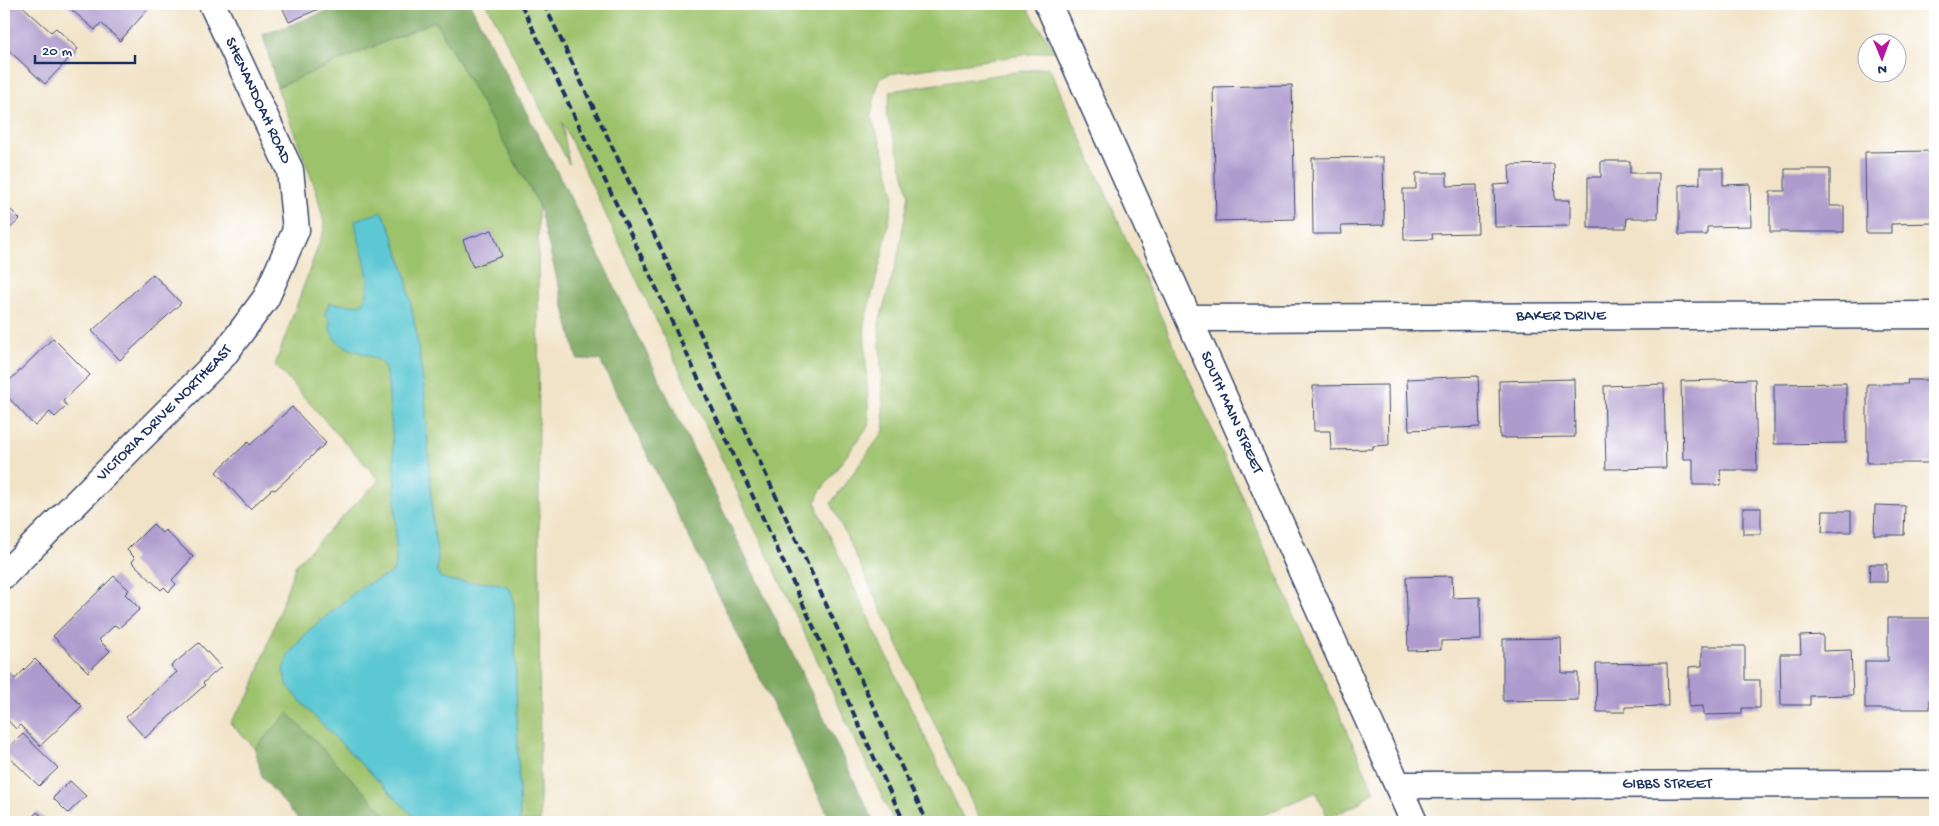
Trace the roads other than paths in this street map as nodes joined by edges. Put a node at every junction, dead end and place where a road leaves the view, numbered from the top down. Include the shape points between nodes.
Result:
1 (212, 4) edge
2 (1048, 4) edge
3 (296, 230) joint
4 (1935, 314) edge
5 (1188, 318) junction
6 (4, 575) edge
7 (1935, 784) edge
8 (1398, 785) junction
9 (1414, 822) edge

1 - 3 street, SHENANDOAH ROAD via 290,170
2 - 5 street, SOUTH MAIN STREET
3 - 6 street, VICTORIA DRIVE NORTHEAST via 266,298 222,356
4 - 5 street, BAKER DRIVE
5 - 8 street, SOUTH MAIN STREET
7 - 8 street, GIBBS STREET
8 - 9 street, SOUTH MAIN STREET

